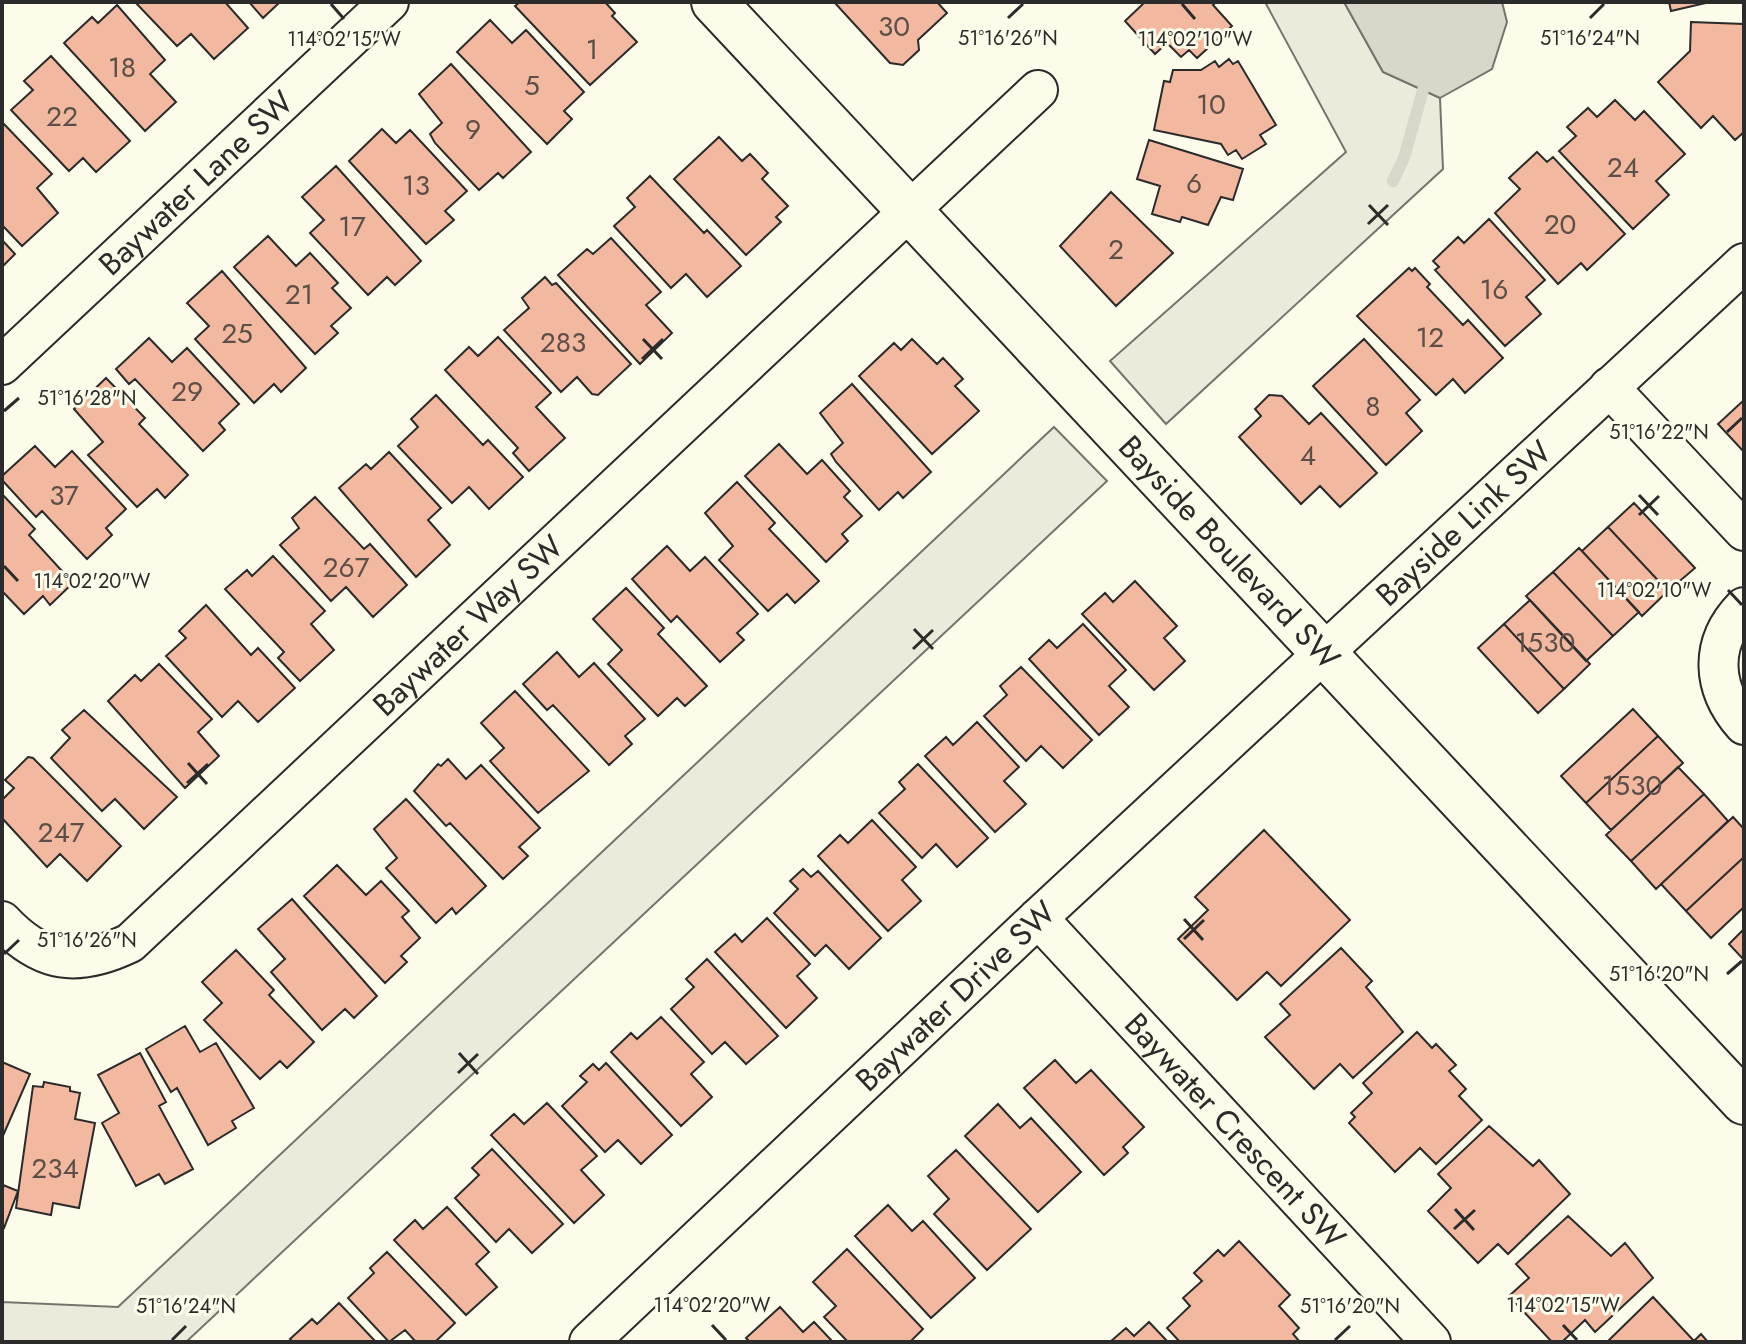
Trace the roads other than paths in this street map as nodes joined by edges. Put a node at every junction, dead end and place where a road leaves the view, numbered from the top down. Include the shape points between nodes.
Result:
1 (389, 2) edge
2 (714, 2) edge
3 (1038, 90) dead end
4 (910, 209) junction
5 (1744, 263) edge
6 (2, 365) edge
7 (1609, 387) junction
8 (1744, 531) edge
9 (1744, 607) edge
10 (1324, 651) junction
11 (1744, 725) edge
12 (1038, 918) junction
13 (2, 921) edge
14 (1744, 1102) edge
15 (1425, 1340) edge
16 (589, 1342) edge

1 - 6 street, Baywater Lane SW
2 - 4 street, Bayside Boulevard SW
3 - 4 street, Baywater Way SW
4 - 10 street, Bayside Boulevard SW
4 - 13 street, Baywater Way SW via 130,943 104,955 75,959 42,954
5 - 7 street, Bayside Link SW
7 - 8 street
7 - 10 street, Bayside Link SW
9 - 11 street via 1734,616 1715,666 1727,706
10 - 12 street, Baywater Drive SW
10 - 14 street, Bayside Boulevard SW
12 - 15 street, Baywater Crescent SW
12 - 16 street, Baywater Drive SW

